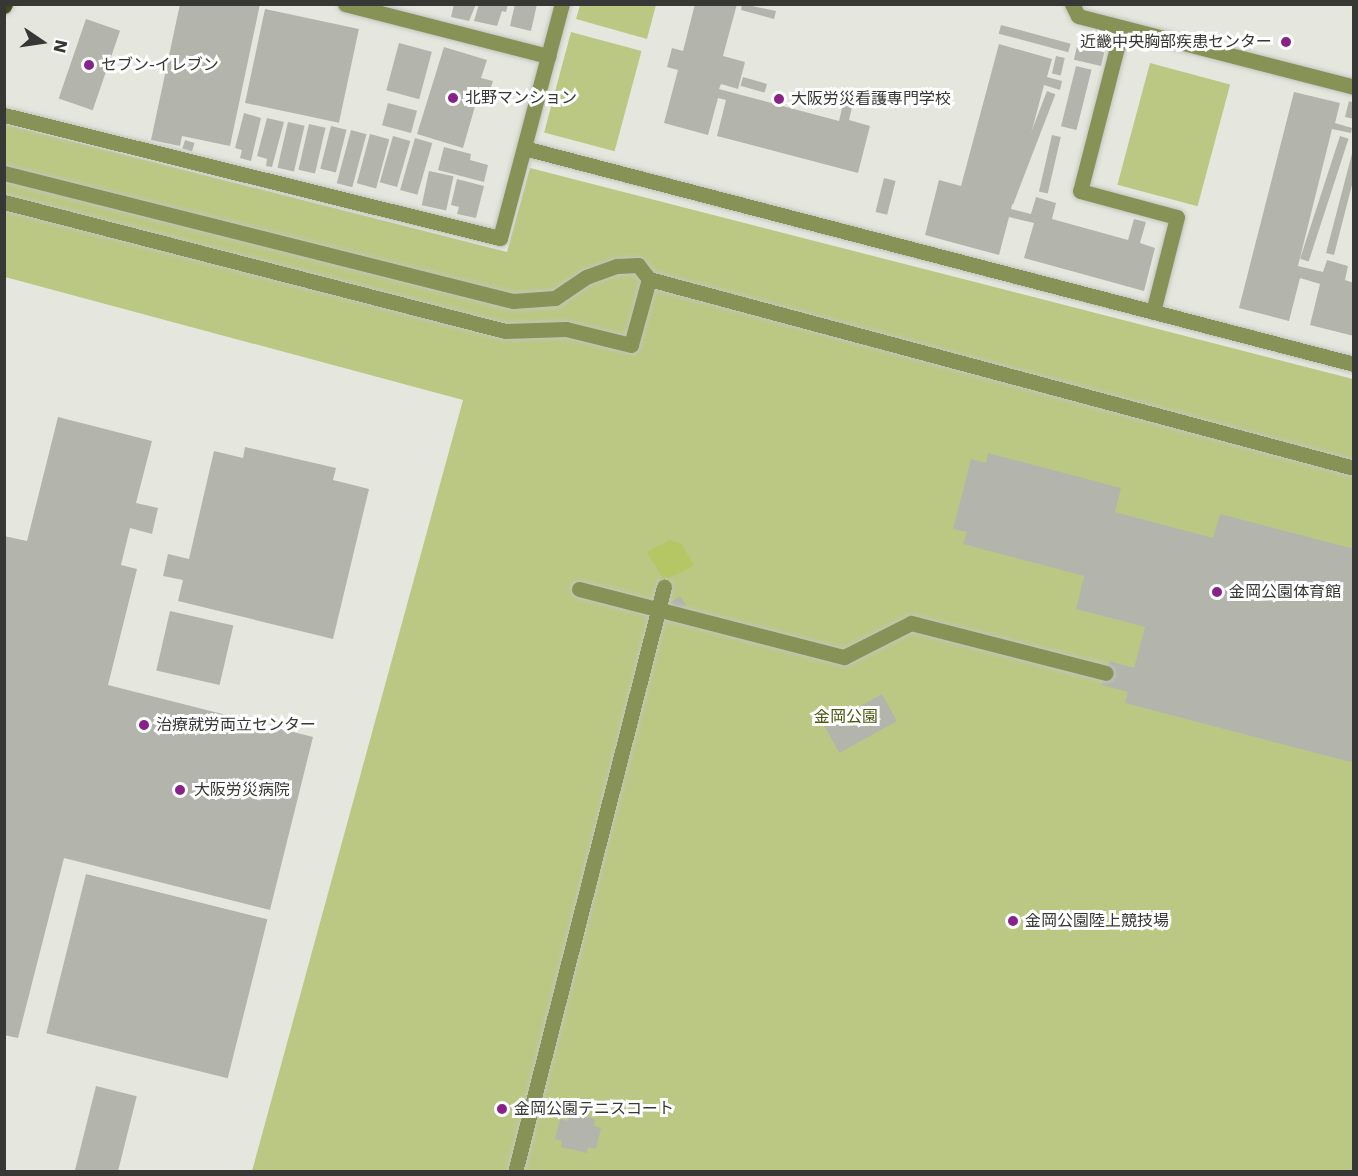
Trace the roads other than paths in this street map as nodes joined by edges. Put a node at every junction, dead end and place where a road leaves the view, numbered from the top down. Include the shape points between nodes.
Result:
1 (345, 4) edge
2 (562, 4) edge
3 (1072, 4) edge
4 (381, 9) edge
5 (1122, 28) junction
6 (548, 56) junction
7 (1353, 87) edge
8 (4, 115) edge
9 (524, 148) junction
10 (4, 173) edge
11 (4, 202) edge
12 (649, 279) junction
13 (1153, 312) junction
14 (1353, 364) edge
15 (1353, 468) edge
16 (664, 587) dead end
17 (579, 589) dead end
18 (658, 610) junction
19 (1106, 673) dead end
20 (515, 1172) edge

1 - 4 street
2 - 6 street
3 - 5 street via 1078,16
4 - 6 street
5 - 7 street
5 - 13 street via 1080,191 1177,217
6 - 9 street
8 - 9 street via 500,238
9 - 13 street
10 - 12 street via 513,301 555,298 586,277 617,266 638,265
11 - 12 street via 505,331 566,329 631,345
12 - 15 street
13 - 14 street
16 - 18 street
17 - 18 street
18 - 19 street via 844,657 911,623
18 - 20 street

